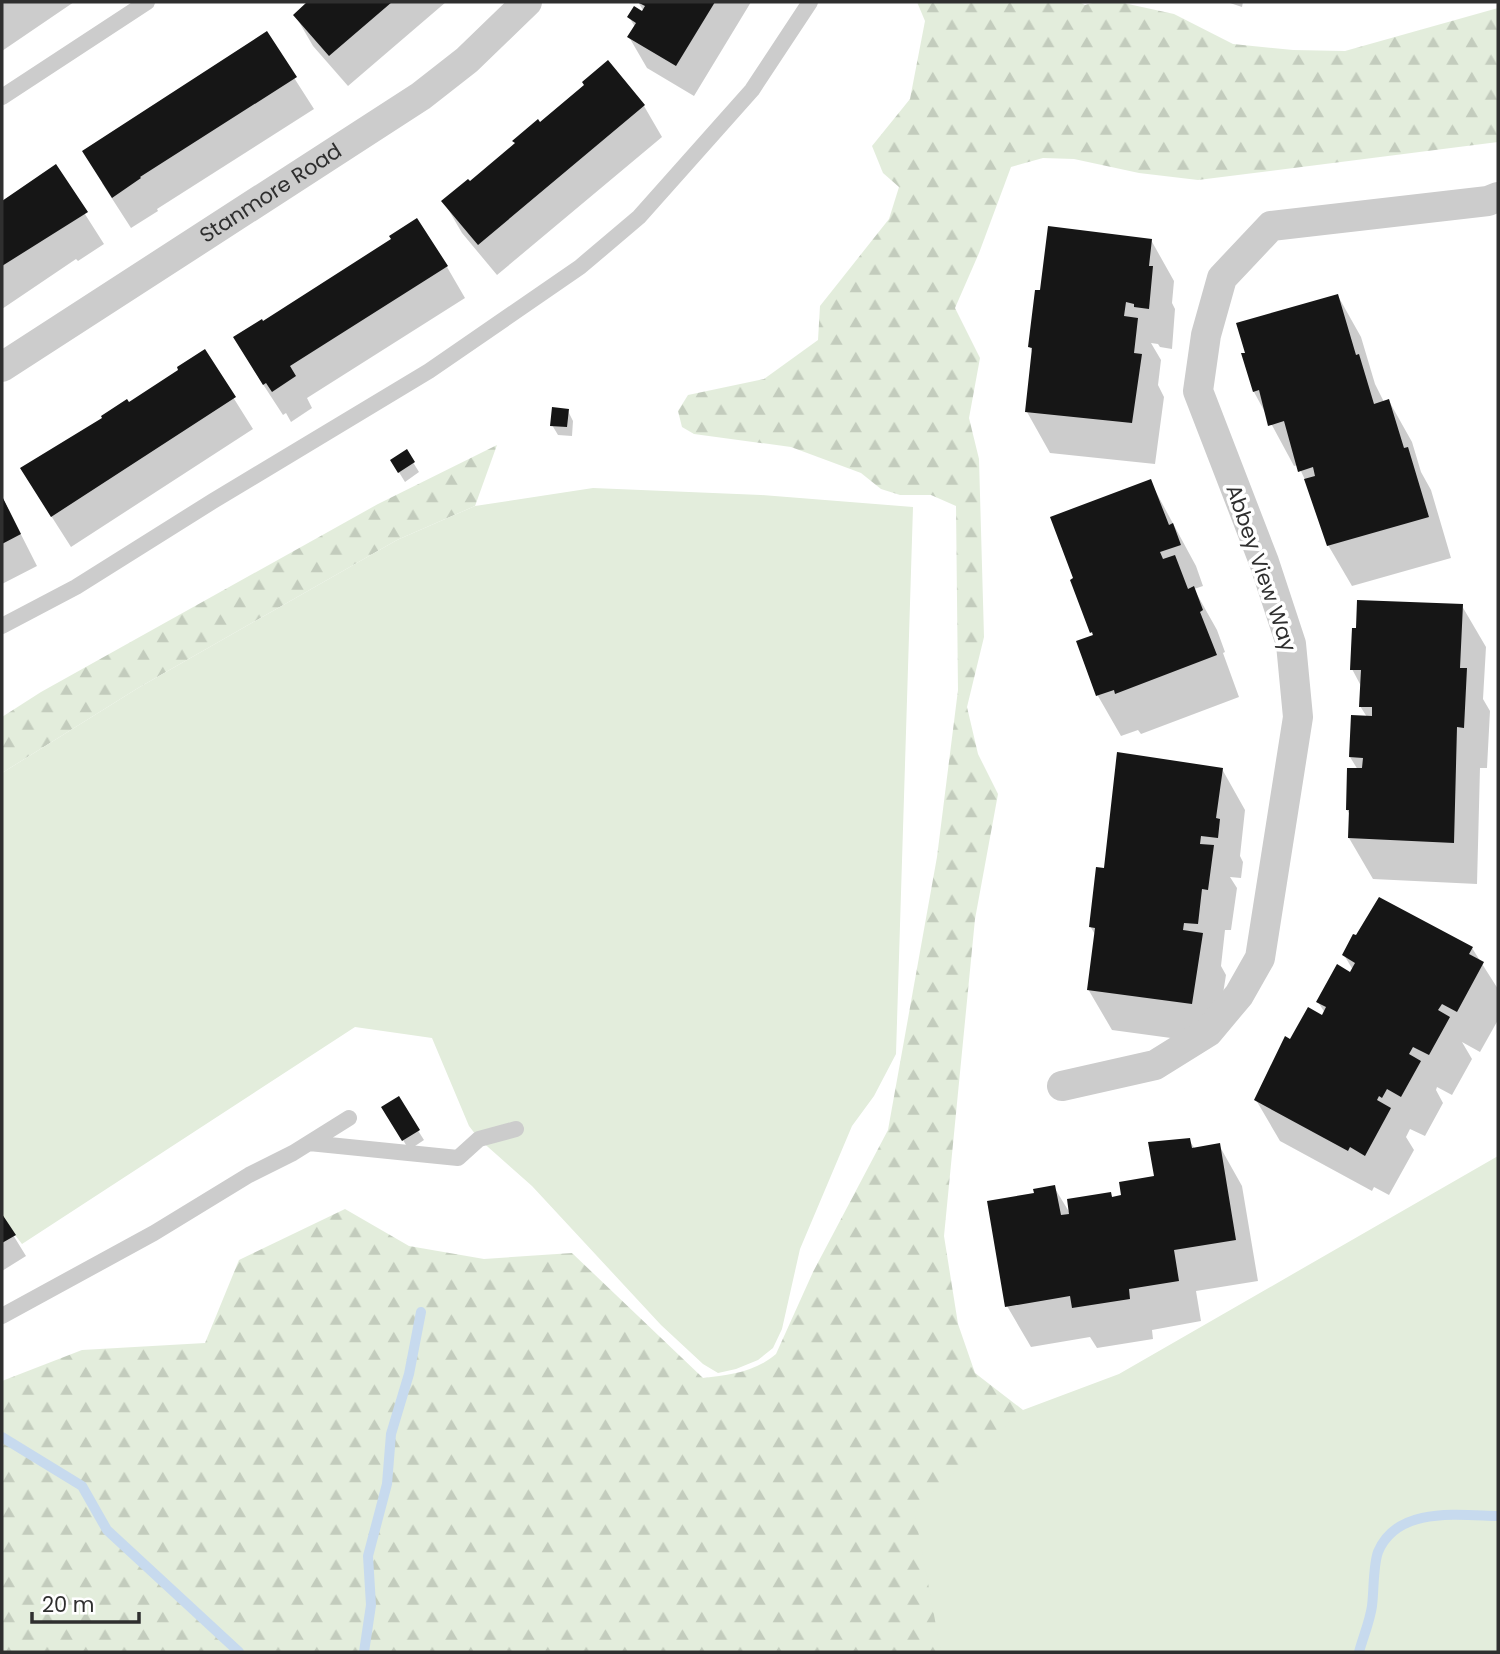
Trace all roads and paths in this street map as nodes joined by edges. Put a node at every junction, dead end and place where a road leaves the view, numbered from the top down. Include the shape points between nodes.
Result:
1 (147, 2) edge
2 (527, 2) edge
3 (810, 2) edge
4 (2, 97) edge
5 (1498, 197) edge
6 (2, 366) edge
7 (2, 626) edge
8 (1062, 1086) dead end
9 (349, 1118) dead end
10 (516, 1129) dead end
11 (309, 1143) junction
12 (2, 1315) edge

1 - 4 lane
2 - 6 street, Stanmore Road via 467,60 421,96
3 - 7 lane via 752,90 639,218 580,267 429,371 76,587
5 - 8 street, Abbey View Way via 1270,226 1222,278 1206,335 1198,391 1291,644 1298,717 1260,958 1239,995 1208,1032 1155,1065
9 - 11 lane
10 - 11 lane via 479,1139 458,1158
11 - 12 lane

